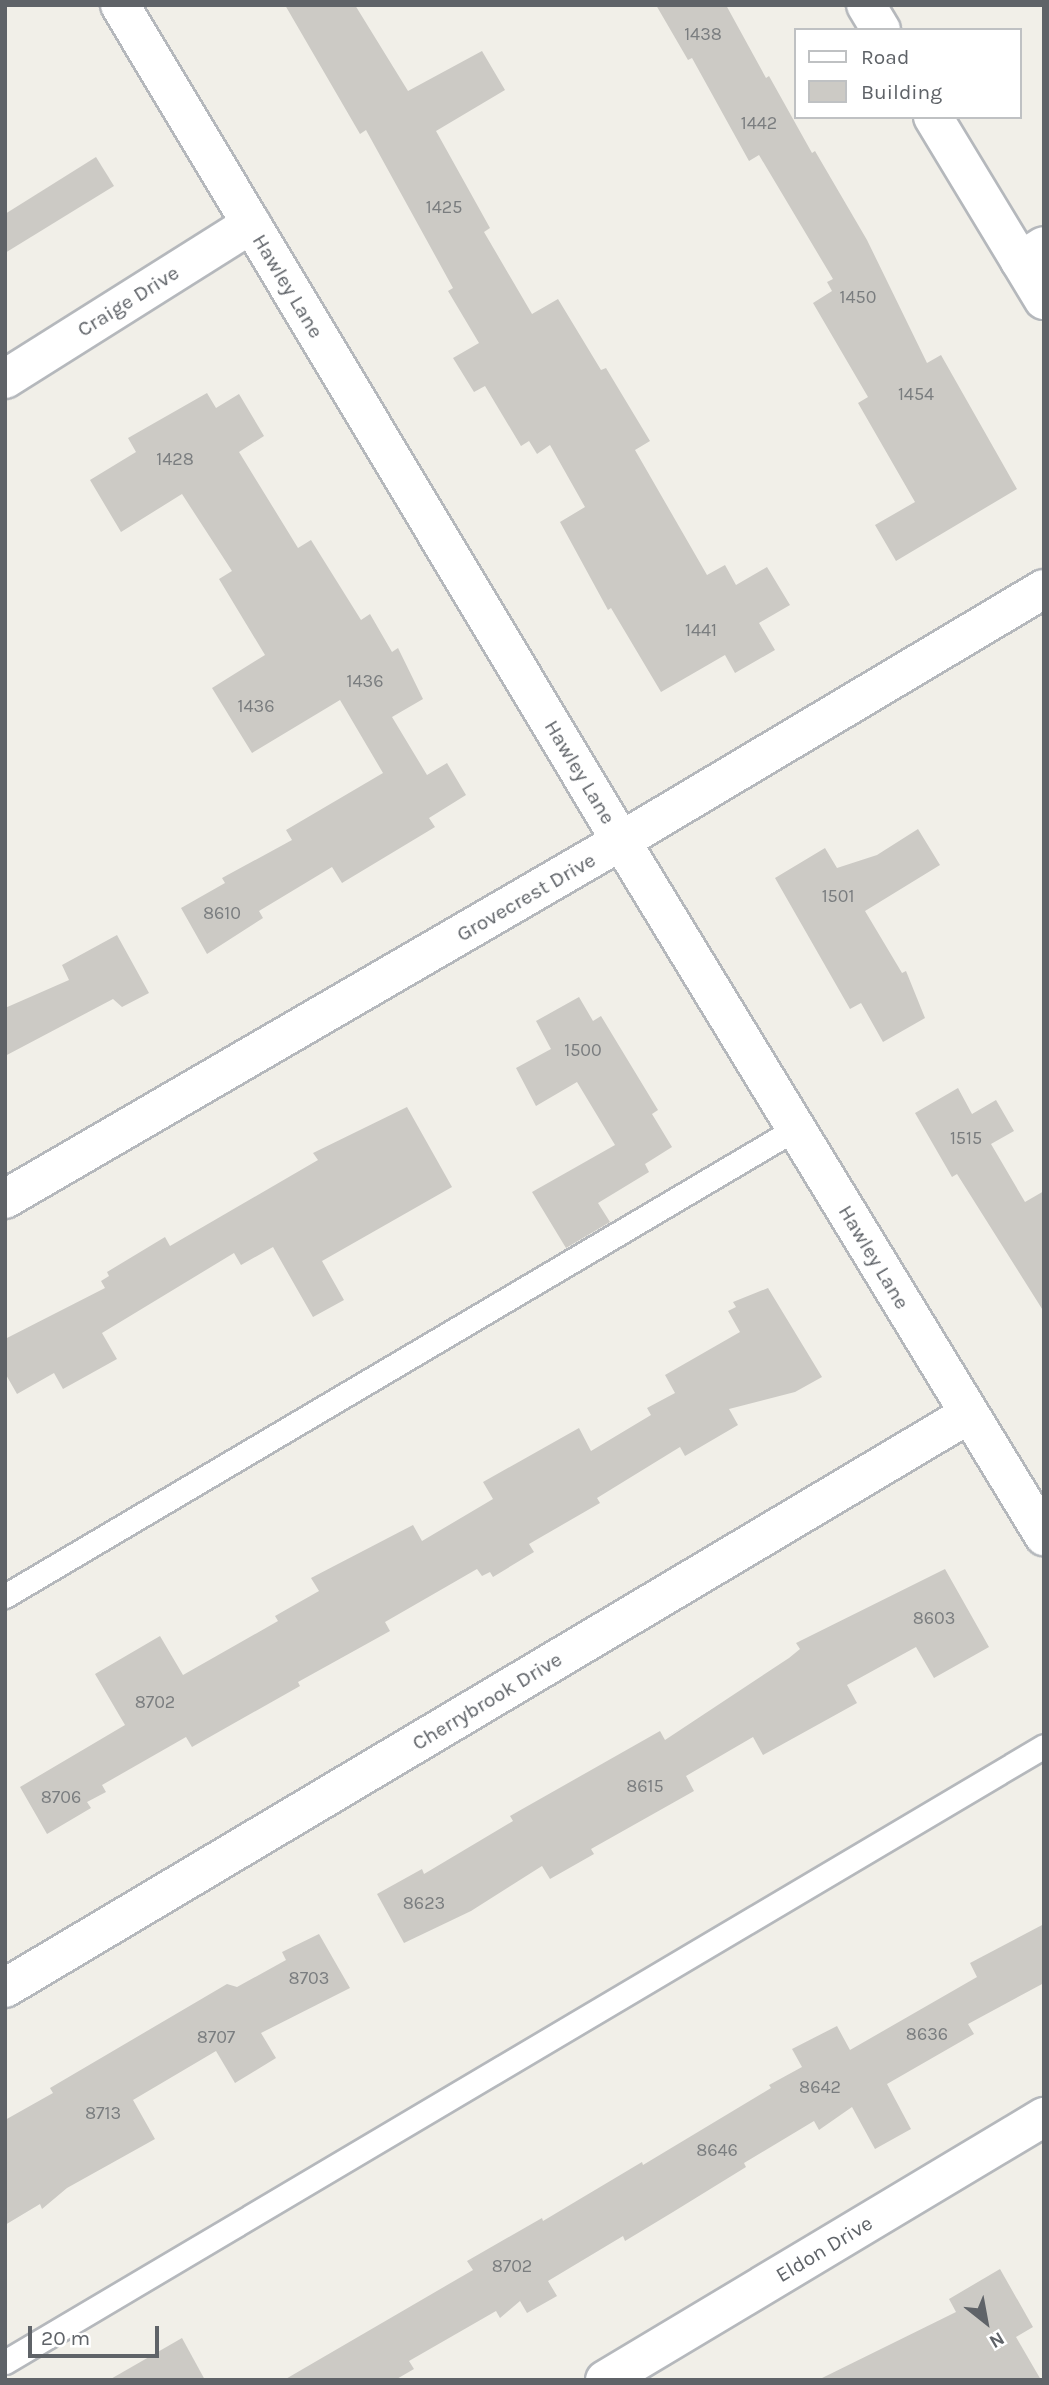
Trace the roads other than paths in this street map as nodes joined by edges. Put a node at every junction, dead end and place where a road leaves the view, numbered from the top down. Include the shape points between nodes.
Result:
1 (120, 5) edge
2 (866, 5) edge
3 (880, 28) edge
4 (934, 119) edge
5 (251, 224) junction
6 (1032, 253) edge
7 (1044, 300) edge
8 (5, 379) edge
9 (1044, 589) edge
10 (621, 841) junction
11 (795, 1129) junction
12 (5, 1199) edge
13 (969, 1414) junction
14 (1044, 1536) edge
15 (5, 1596) edge
16 (1044, 1746) edge
17 (5, 1988) edge
18 (1044, 2117) edge
19 (5, 2362) edge
20 (605, 2380) edge

1 - 5 street, Hawley Lane
2 - 3 street
4 - 6 street
5 - 8 street, Craige Drive
5 - 10 street, Hawley Lane
6 - 7 street
9 - 10 street, Grovecrest Drive
10 - 11 street, Hawley Lane
10 - 12 street, Grovecrest Drive
11 - 13 street, Hawley Lane
11 - 15 lane
13 - 14 street, Hawley Lane
13 - 17 street, Cherrybrook Drive
16 - 19 lane
18 - 20 street, Eldon Drive

